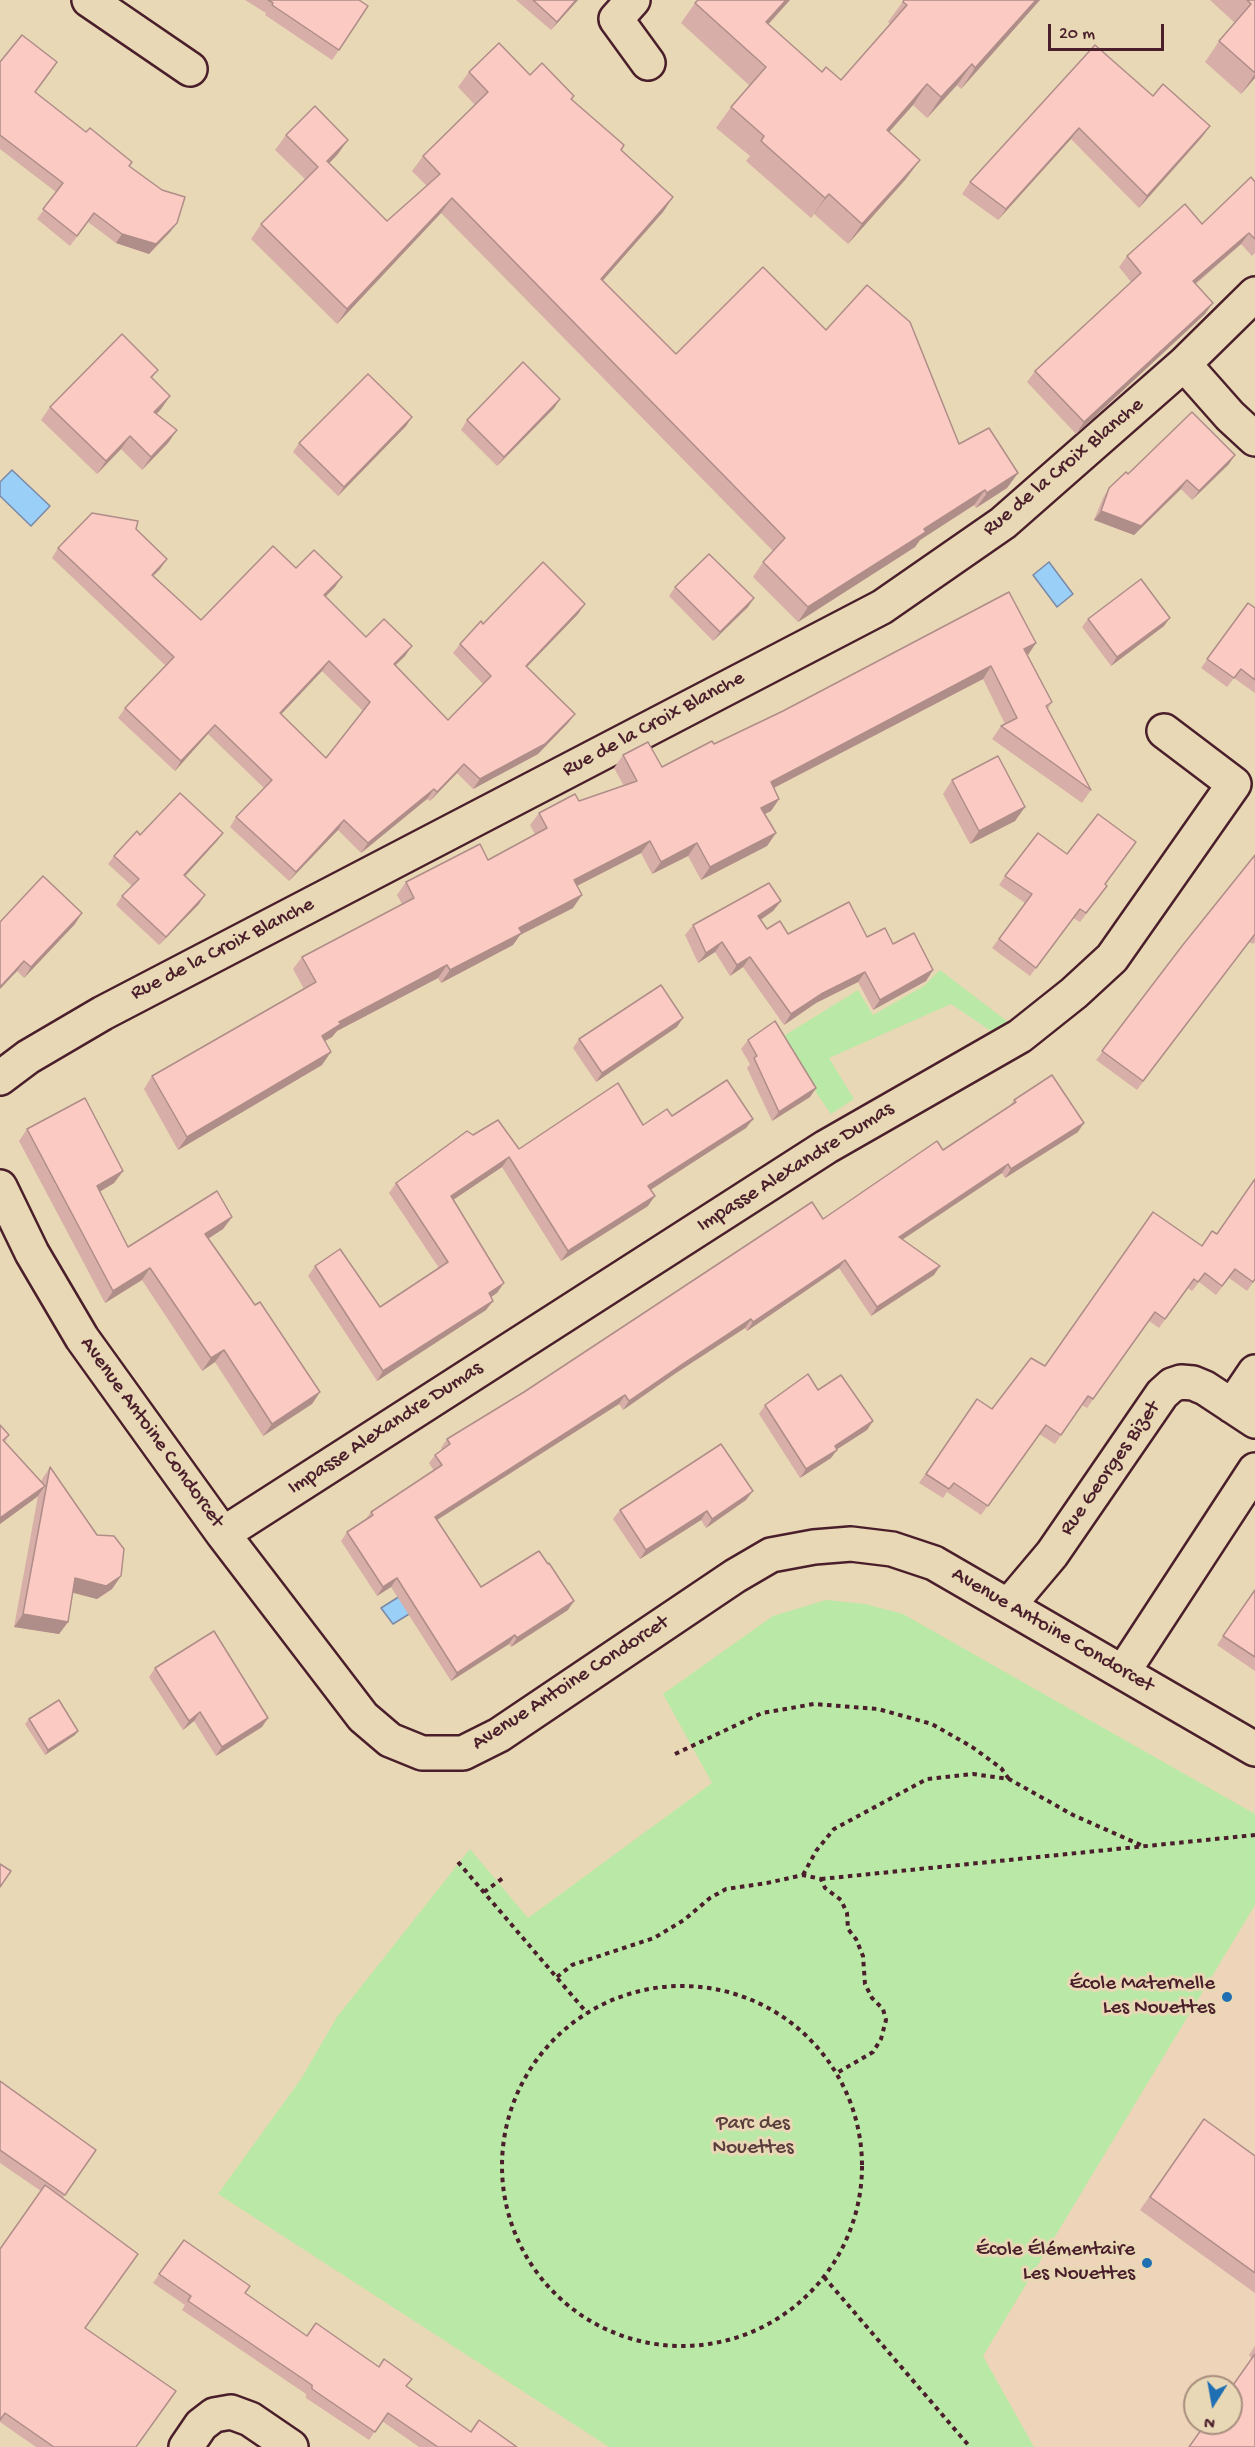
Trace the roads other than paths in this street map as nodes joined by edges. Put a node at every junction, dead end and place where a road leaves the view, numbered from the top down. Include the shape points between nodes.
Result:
1 (89, 0) edge
2 (633, 0) edge
3 (648, 63) dead end
4 (190, 69) dead end
5 (1255, 294) edge
6 (1184, 364) junction
7 (1255, 439) edge
8 (1164, 731) dead end
9 (0, 1078) edge
10 (0, 1187) edge
11 (1255, 1372) edge
12 (1244, 1413) edge
13 (1255, 1470) edge
14 (223, 1534) junction
15 (1009, 1605) junction
16 (1123, 1672) junction
17 (1255, 1749) edge
18 (186, 2447) edge
19 (291, 2447) edge

1 - 4 street
2 - 3 street via 616,19
5 - 6 street, Rue de la Croix Blanche
6 - 7 street
6 - 9 street, Rue de la Croix Blanche via 1003,523 882,607 103,1012
8 - 14 street, Impasse Alexandre Dumas via 1234,784 1112,958 1074,993 1020,1036 826,1147
10 - 14 street, Avenue Antoine Condorcet via 32,1253 82,1338
11 - 12 street, Rue Georges Bizet
12 - 15 street, Rue Georges Bizet via 1205,1388 1192,1383 1172,1384 1052,1554
13 - 16 street
14 - 15 street, Avenue Antoine Condorcet via 363,1717 390,1740 422,1753 463,1753 499,1735 771,1555 851,1544 892,1550 934,1563
15 - 16 street, Avenue Antoine Condorcet
16 - 17 street, Avenue Antoine Condorcet
18 - 19 street via 201,2425 214,2415 231,2412 250,2419

